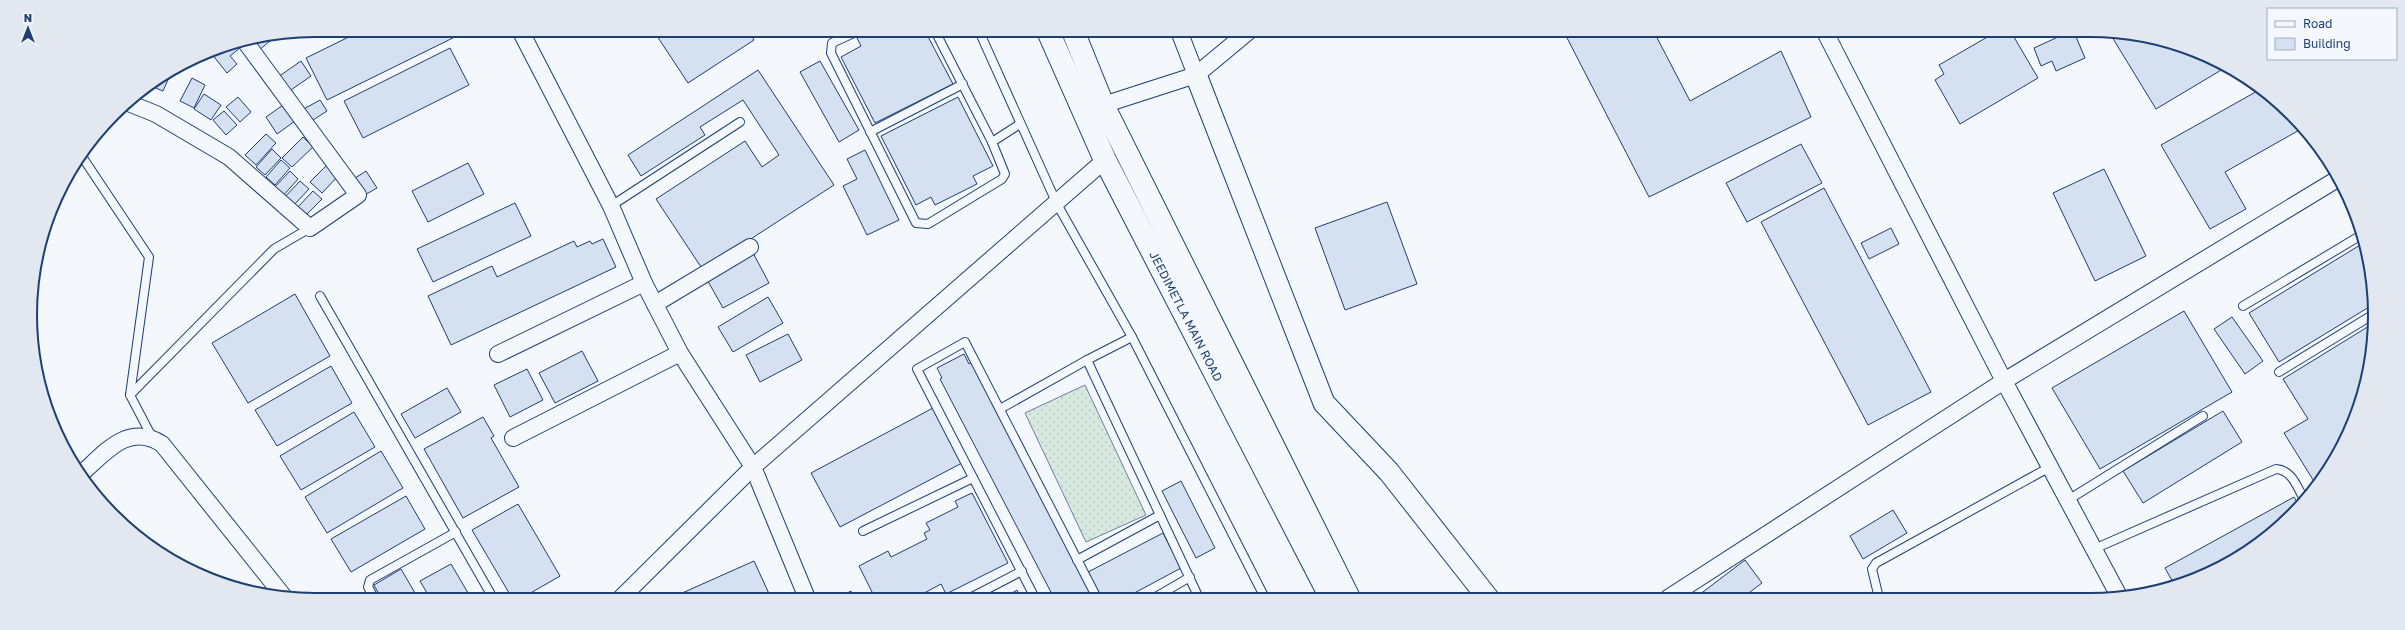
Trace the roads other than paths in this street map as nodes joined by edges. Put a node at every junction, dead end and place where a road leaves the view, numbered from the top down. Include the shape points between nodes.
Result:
1 (524, 37) edge
2 (845, 37) edge
3 (939, 37) edge
4 (983, 37) edge
5 (1051, 37) edge
6 (1076, 37) edge
7 (1181, 37) edge
8 (1242, 37) edge
9 (1828, 37) edge
10 (248, 45) edge
11 (1196, 75) junction
12 (963, 84) junction
13 (133, 105) edge
14 (1103, 105) junction
15 (740, 122) dead end
16 (1020, 124) junction
17 (870, 132) junction
18 (992, 142) junction
19 (85, 160) edge
20 (1105, 160) junction
21 (2333, 181) edge
22 (1057, 204) junction
23 (611, 206) junction
24 (310, 228) junction
25 (2357, 238) edge
26 (750, 247) dead end
27 (644, 283) junction
28 (320, 296) dead end
29 (654, 304) junction
30 (2243, 306) dead end
31 (2368, 318) edge
32 (1132, 337) junction
33 (680, 353) junction
34 (498, 354) dead end
35 (1087, 360) junction
36 (2279, 372) dead end
37 (2004, 381) junction
38 (130, 395) junction
39 (1000, 409) junction
40 (2203, 416) dead end
41 (152, 437) junction
42 (513, 438) dead end
43 (753, 467) junction
44 (2050, 467) junction
45 (85, 471) edge
46 (973, 478) junction
47 (2302, 495) edge
48 (2068, 500) junction
49 (1160, 515) junction
50 (863, 531) dead end
51 (456, 532) junction
52 (2094, 549) junction
53 (1077, 560) junction
54 (1022, 571) junction
55 (1190, 577) junction
56 (279, 591) edge
57 (2117, 592) edge
58 (371, 593) edge
59 (490, 593) edge
60 (626, 593) edge
61 (806, 593) edge
62 (980, 593) edge
63 (1033, 593) edge
64 (1094, 593) edge
65 (1163, 593) edge
66 (1197, 593) edge
67 (1262, 593) edge
68 (1328, 593) edge
69 (1347, 593) edge
70 (1484, 593) edge
71 (1676, 593) edge
72 (1878, 593) edge

1 - 23 street
2 - 17 lane via 832,43 831,53
3 - 12 lane
4 - 16 lane
5 - 20 main road, JEEDIMETLA MAIN ROAD
6 - 14 main road, JEEDIMETLA MAIN ROAD
7 - 11 street
8 - 11 street
9 - 37 street
10 - 24 street via 358,195
11 - 14 street
11 - 70 street via 1324,403 1389,472
12 - 17 lane
12 - 18 lane
13 - 24 street via 156,114 229,157
14 - 69 main road, JEEDIMETLA MAIN ROAD
15 - 23 lane
16 - 18 lane
16 - 22 lane
17 - 18 lane via 916,222 920,224 928,224 1002,179 1004,169
19 - 38 lane via 149,257
20 - 22 street
20 - 68 main road, JEEDIMETLA MAIN ROAD
21 - 37 street
22 - 32 lane
22 - 43 street
23 - 27 street
24 - 38 lane via 274,249
25 - 30 lane
26 - 29 street
27 - 29 street
27 - 34 street
28 - 51 lane
29 - 33 street
31 - 36 lane
32 - 35 lane
32 - 67 lane
33 - 42 street
33 - 43 street
35 - 39 lane
35 - 49 lane
37 - 44 street
37 - 71 street
38 - 41 lane
39 - 46 lane via 965,342 918,369
39 - 53 lane
40 - 48 lane
41 - 45 street via 137,435 120,440
41 - 56 street via 162,444
43 - 60 street
43 - 61 street
44 - 48 street
44 - 72 lane via 1876,563 1872,569
46 - 50 lane
46 - 54 lane
47 - 52 lane via 2290,475 2276,469
48 - 52 street
49 - 53 lane
49 - 55 lane
51 - 58 lane via 370,580 368,587
51 - 59 lane
52 - 57 street
53 - 64 lane
54 - 62 lane
54 - 63 lane
55 - 65 lane
55 - 66 lane

